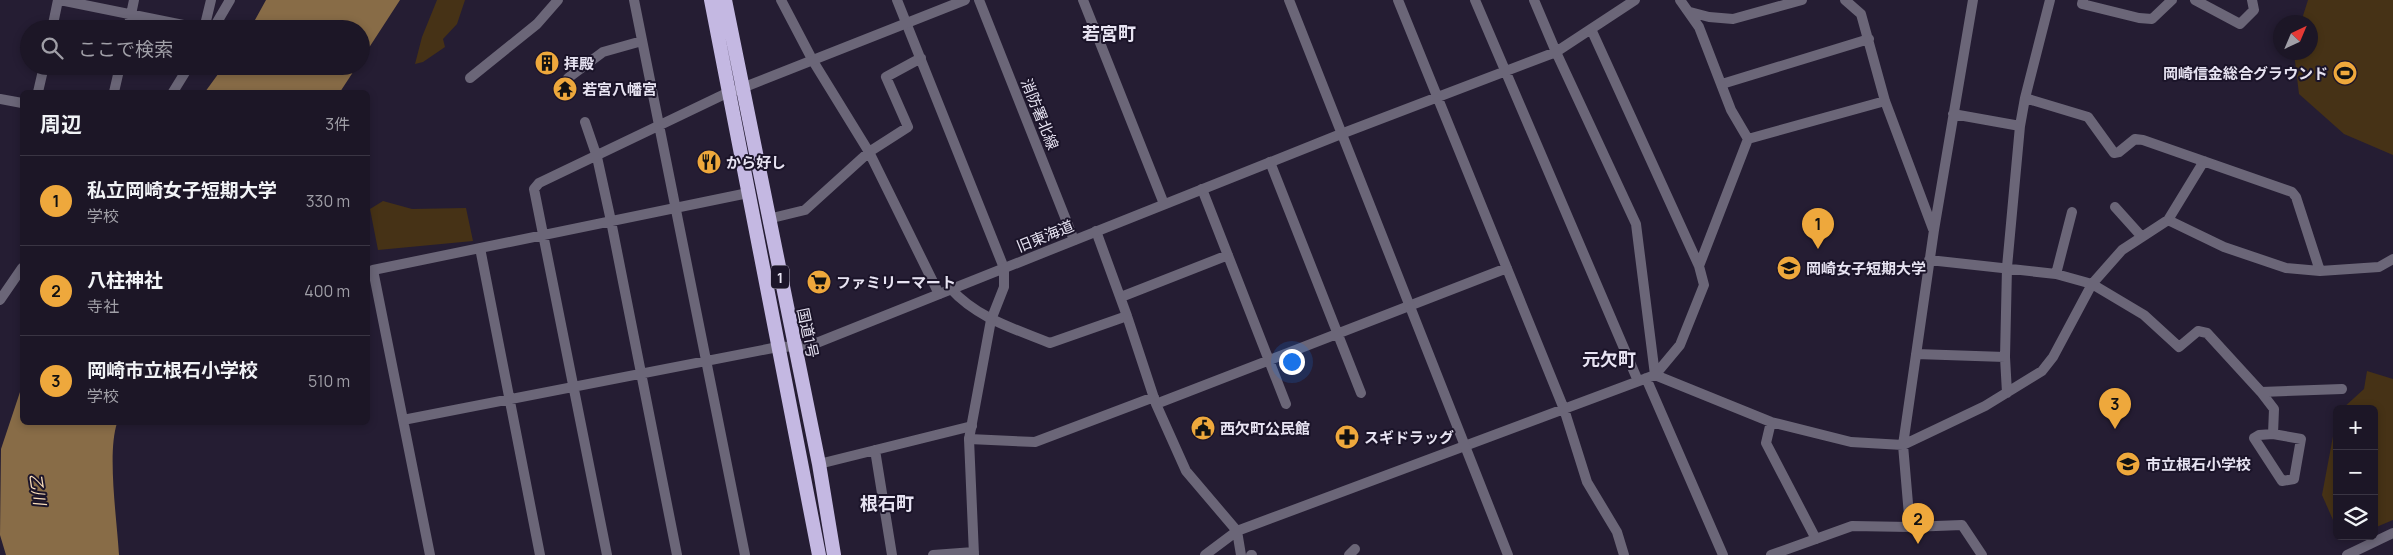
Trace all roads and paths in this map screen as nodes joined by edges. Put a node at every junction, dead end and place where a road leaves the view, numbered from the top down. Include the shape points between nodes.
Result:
1 (59, 0) edge
2 (134, 0) edge
3 (211, 0) edge
4 (230, 0) edge
5 (558, 0) edge
6 (634, 0) edge
7 (711, 0) edge
8 (725, 0) edge
9 (781, 0) edge
10 (897, 0) edge
11 (965, 0) edge
12 (979, 0) edge
13 (1083, 0) edge
14 (1289, 0) edge
15 (1398, 0) edge
16 (1474, 0) edge
17 (1534, 0) edge
18 (1635, 0) edge
19 (1680, 0) edge
20 (1802, 0) edge
21 (1845, 0) edge
22 (1973, 0) edge
23 (2050, 0) edge
24 (2083, 0) edge
25 (2172, 0) edge
26 (2195, 0) edge
27 (2252, 0) edge
28 (1690, 12) junction
29 (131, 15) junction
30 (54, 20) edge
31 (130, 20) edge
32 (157, 20) edge
33 (206, 20) edge
34 (218, 20) edge
35 (906, 24) junction
36 (1591, 29) junction
37 (1869, 40) junction
38 (642, 41) junction
39 (1556, 52) junction
40 (921, 58) junction
41 (813, 61) junction
42 (1506, 70) junction
43 (42, 75) edge
44 (118, 75) edge
45 (183, 75) edge
46 (470, 78) dead end
47 (568, 78) dead end
48 (1722, 84) junction
49 (744, 87) junction
50 (38, 90) edge
51 (114, 90) edge
52 (174, 90) edge
53 (729, 92) junction
54 (1439, 98) junction
55 (2025, 98) junction
56 (0, 99) edge
57 (1885, 101) junction
58 (20, 103) edge
59 (1954, 114) junction
60 (585, 122) dead end
61 (659, 126) junction
62 (2020, 126) junction
63 (1341, 134) junction
64 (1748, 139) junction
65 (870, 152) junction
66 (597, 157) junction
67 (2204, 161) junction
68 (1270, 162) junction
69 (1202, 189) junction
70 (748, 193) junction
71 (1164, 204) junction
72 (2115, 207) dead end
73 (676, 208) junction
74 (2072, 212) dead end
75 (768, 219) junction
76 (2168, 220) junction
77 (611, 221) junction
78 (1934, 230) junction
79 (1096, 231) junction
80 (544, 234) junction
81 (2142, 237) junction
82 (1074, 240) junction
83 (480, 248) junction
84 (1228, 255) junction
85 (2393, 259) edge
86 (1929, 260) junction
87 (1699, 266) junction
88 (2007, 267) junction
89 (1004, 268) junction
90 (1507, 268) junction
91 (20, 271) edge
92 (2320, 271) junction
93 (2056, 274) junction
94 (2092, 284) junction
95 (950, 289) junction
96 (938, 294) junction
97 (1120, 298) junction
98 (0, 300) edge
99 (1408, 305) junction
100 (1127, 316) junction
101 (991, 320) junction
102 (1338, 334) junction
103 (778, 347) junction
104 (794, 347) junction
105 (1916, 354) junction
106 (2005, 357) junction
107 (706, 361) junction
108 (1269, 361) junction
109 (640, 375) junction
110 (1646, 378) junction
111 (573, 388) junction
112 (2342, 389) dead end
113 (2261, 392) junction
114 (1361, 393) dead end
115 (2007, 393) junction
116 (509, 400) junction
117 (1155, 400) junction
118 (1286, 404) dead end
119 (1564, 409) junction
120 (403, 420) junction
121 (1771, 422) junction
122 (972, 426) junction
123 (2273, 434) junction
124 (969, 439) junction
125 (1903, 445) junction
126 (1466, 446) junction
127 (875, 450) junction
128 (819, 464) junction
129 (1910, 527) junction
130 (1237, 531) junction
131 (2393, 533) edge
132 (1816, 539) junction
133 (974, 553) edge
134 (430, 555) edge
135 (540, 555) edge
136 (607, 555) edge
137 (677, 555) edge
138 (745, 555) edge
139 (820, 555) edge
140 (834, 555) edge
141 (892, 555) edge
142 (932, 555) edge
143 (1205, 555) edge
144 (1241, 555) edge
145 (1508, 555) edge
146 (1624, 555) edge
147 (1723, 555) edge
148 (1771, 555) edge
149 (1982, 555) edge
150 (2347, 555) edge

1 - 29 street
1 - 30 street
2 - 29 street
3 - 33 street
4 - 34 street
5 - 46 street via 537,24
6 - 38 street
7 - 53 highway, 1
8 - 49 highway, 国道1号 / 1
9 - 41 street
10 - 35 street
11 - 35 street
12 - 82 street, 消防署北線
13 - 71 street
14 - 63 street
15 - 54 street
16 - 42 street
17 - 39 street
18 - 36 street, 旧東海道
19 - 28 street
20 - 28 street via 1733,20
21 - 37 street via 1861,14
22 - 59 street
23 - 55 street
24 - 25 street via 2082,4 2152,19
26 - 27 street via 2240,24 2254,10
28 - 48 street
29 - 31 street
29 - 32 street
35 - 40 street
35 - 41 street
36 - 39 street, 旧東海道
36 - 87 street
37 - 48 street
37 - 57 street
38 - 47 street via 603,52
38 - 61 street
39 - 42 street, 旧東海道
39 - 110 street via 1636,224
40 - 65 street via 886,76 908,127
40 - 89 street
41 - 49 street
41 - 65 street
42 - 54 street, 旧東海道
42 - 110 street
43 - 50 street
44 - 51 street
45 - 52 street
48 - 64 street via 1731,110
49 - 53 street
49 - 75 highway, 国道1号 / 1
53 - 61 street
53 - 70 highway, 1
54 - 63 street, 旧東海道
54 - 90 street
55 - 62 street
55 - 67 street via 2088,117 2114,153 2135,139
56 - 58 street
57 - 64 street
57 - 78 street
59 - 62 street
59 - 78 street
60 - 66 street
61 - 66 street
61 - 73 street
62 - 88 street
63 - 68 street, 旧東海道
63 - 99 street
64 - 87 street
65 - 75 street via 804,210
65 - 96 street
66 - 77 street
66 - 80 street via 539,183 534,189
67 - 76 street
67 - 92 street via 2292,192
68 - 69 street, 旧東海道
68 - 102 street
69 - 71 street, 旧東海道
69 - 84 street
70 - 73 street
70 - 103 highway, 1
71 - 79 street, 旧東海道
72 - 81 street
73 - 77 street
73 - 107 street
74 - 93 street
75 - 104 highway, 国道1号 / 1
76 - 81 street
76 - 92 street via 2224,247 2286,268
77 - 80 street
77 - 109 street
78 - 86 street
79 - 82 street, 旧東海道
79 - 97 street
80 - 83 street
80 - 111 street
81 - 94 street via 2122,250
82 - 89 street, 旧東海道
83 - 116 street
83 - 120 street via 373,270
84 - 97 street
84 - 108 street
85 - 92 street via 2379,267
86 - 88 street
86 - 105 street
87 - 110 street via 1704,285 1680,345
88 - 93 street
88 - 106 street
89 - 95 street
89 - 101 street, 旧東海道 via 1004,287
90 - 99 street
90 - 119 street
91 - 98 street
93 - 94 street
94 - 113 street via 2144,315 2179,348 2198,330 2207,333
94 - 115 street via 2042,371
95 - 96 street
95 - 101 street
96 - 104 street via 809,346
97 - 100 street
99 - 102 street
99 - 126 street
100 - 101 street via 1050,343
100 - 117 street
101 - 122 street, 旧東海道
102 - 108 street
102 - 114 street
103 - 104 street
103 - 107 street
103 - 139 highway, 1
104 - 128 highway, 国道1号 / 1
105 - 106 street
105 - 125 street
106 - 115 street
107 - 109 street
107 - 138 street
108 - 117 street
108 - 118 street
109 - 111 street
109 - 137 street
110 - 119 street
110 - 121 street
110 - 147 street
111 - 116 street
111 - 136 street
112 - 113 street
113 - 123 street via 2274,409
115 - 125 street
116 - 120 street
116 - 135 street
117 - 124 street via 1035,442
117 - 130 street via 1186,471
119 - 126 street
119 - 146 street via 1587,482 1617,532
120 - 134 street
121 - 125 street via 1851,442
121 - 132 street via 1766,443
122 - 124 street, 旧東海道
122 - 127 street
123 - 123 street via 2301,439 2294,479 2282,481 2254,438
124 - 133 street, 旧東海道
125 - 129 street
126 - 130 street
126 - 145 street
127 - 128 street
127 - 141 street
128 - 140 highway, 国道1号 / 1
129 - 132 street via 1852,526
129 - 149 street via 1962,525
130 - 143 street
130 - 144 street
131 - 150 street
132 - 148 street
133 - 142 street

